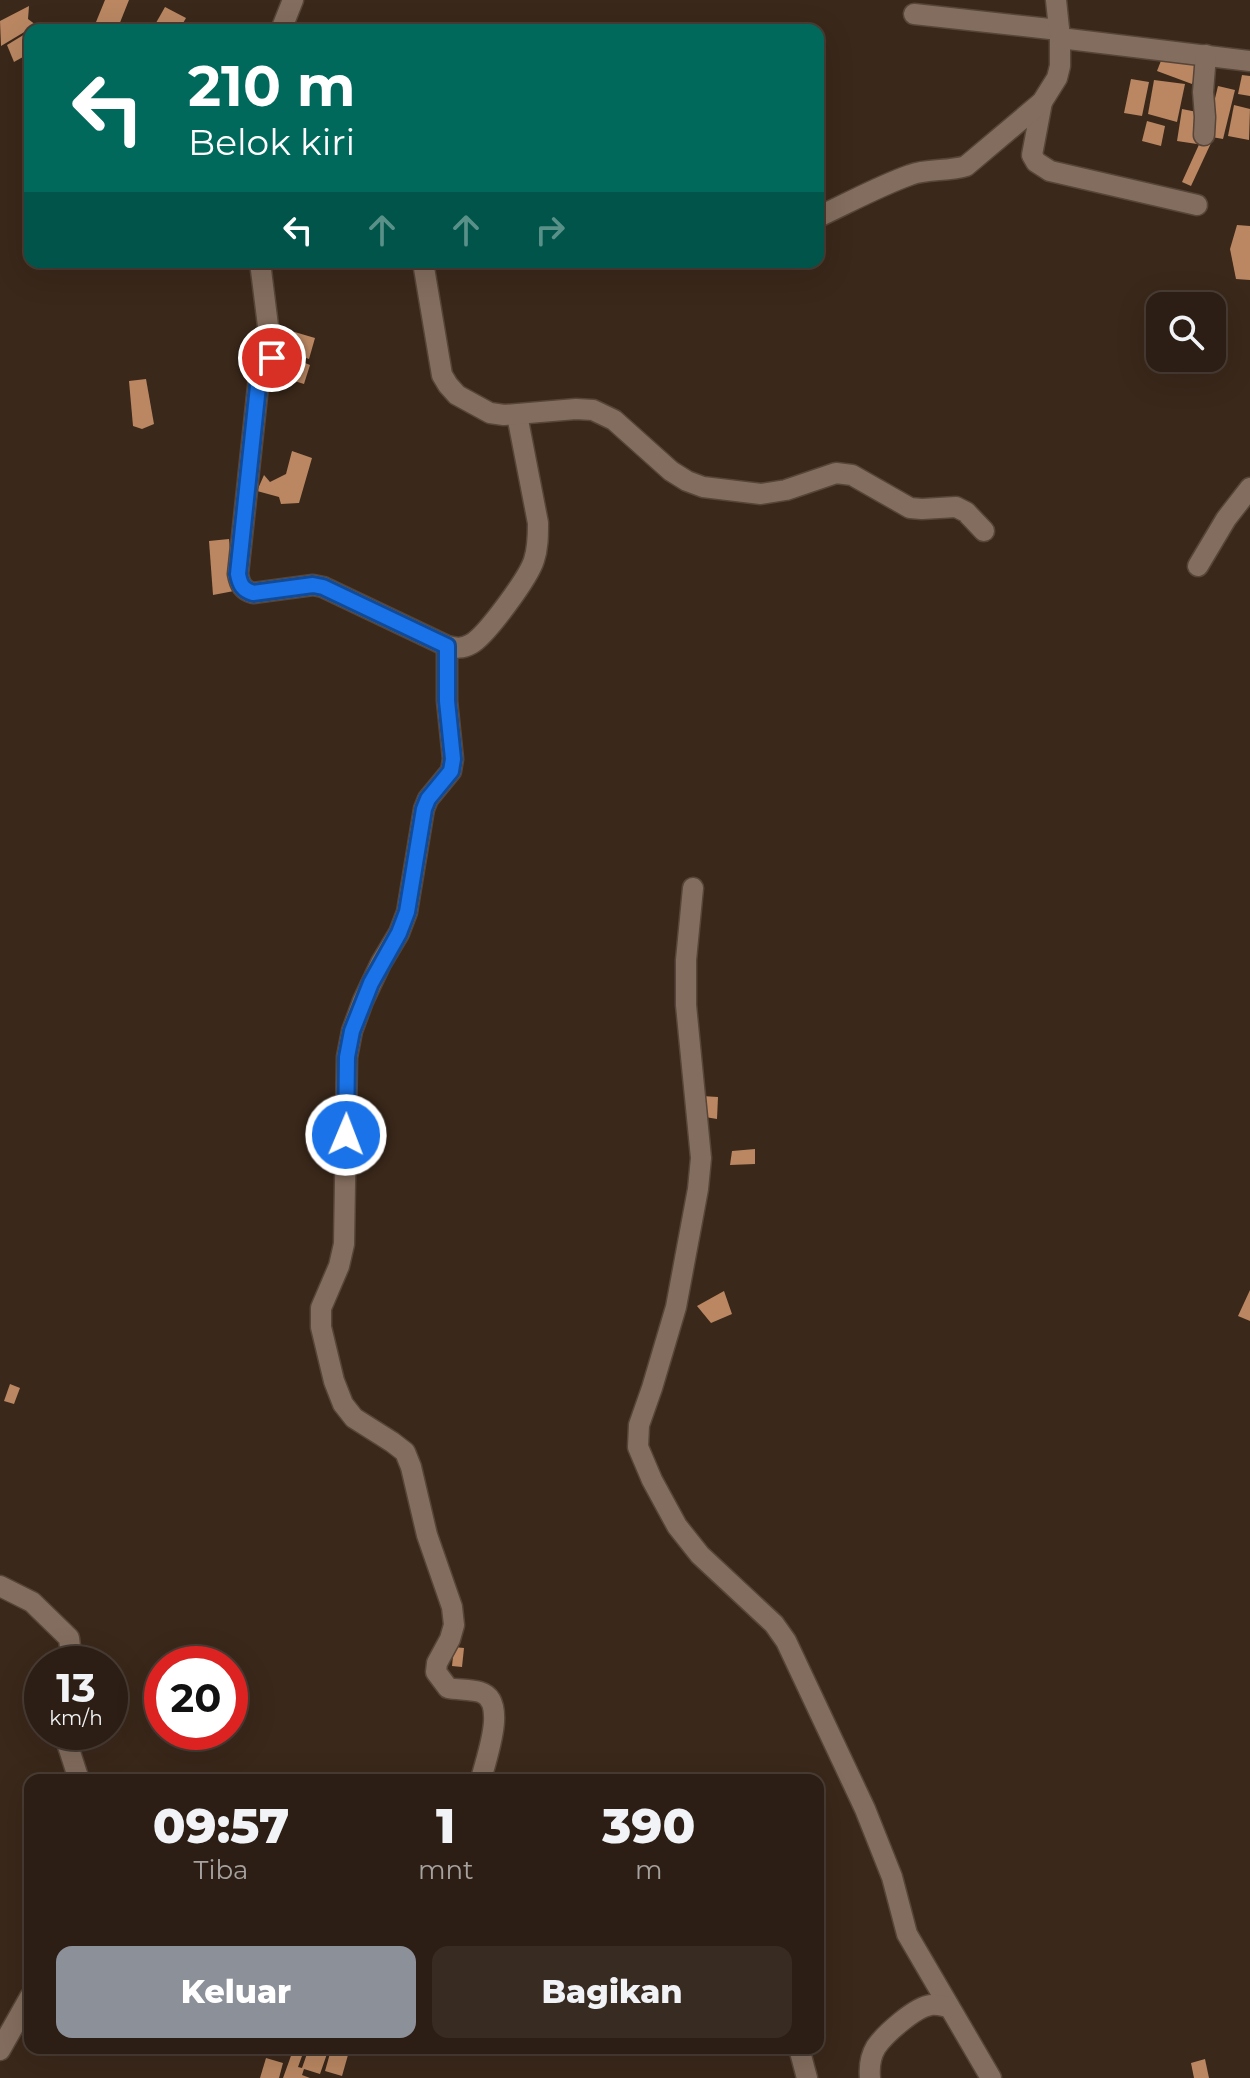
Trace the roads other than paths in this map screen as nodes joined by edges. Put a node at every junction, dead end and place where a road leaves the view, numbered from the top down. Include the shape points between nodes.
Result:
1 (293, 0) edge
2 (1056, 0) edge
3 (914, 14) dead end
4 (283, 24) edge
5 (1060, 34) junction
6 (1206, 55) junction
7 (1250, 61) edge
8 (1042, 102) junction
9 (1204, 135) dead end
10 (1197, 205) dead end
11 (824, 214) edge
12 (261, 268) edge
13 (424, 268) edge
14 (517, 415) junction
15 (1250, 488) edge
16 (984, 531) dead end
17 (1198, 566) dead end
18 (447, 646) junction
19 (693, 888) dead end
20 (0, 1586) edge
21 (70, 1646) edge
22 (69, 1750) edge
23 (77, 1774) edge
24 (482, 1774) edge
25 (949, 2007) junction
26 (24, 2008) edge
27 (0, 2050) edge
28 (801, 2054) edge
29 (807, 2078) edge
30 (870, 2078) edge
31 (991, 2078) edge

1 - 4 street
2 - 5 street
3 - 5 street
5 - 6 street
5 - 8 street via 1057,78
6 - 7 street
6 - 9 street
8 - 10 street via 1032,155 1036,162 1050,171
8 - 11 street via 966,166 910,175
12 - 18 street via 272,358 259,377 240,583 253,593 323,587
13 - 14 street via 448,385 490,413
14 - 16 street via 593,410 614,420 671,471 703,487 761,494 844,473 910,508 956,507
14 - 18 street via 538,523 534,562 479,639 458,649
15 - 17 street
18 - 24 street via 451,771 424,809 407,912 352,1031 347,1057 344,1244 321,1308 321,1327 343,1404 354,1418 405,1452 411,1467 452,1607 454,1625 436,1672 448,1688 479,1691 494,1707
19 - 25 street via 686,1005 701,1158 698,1189 676,1307 639,1425 638,1447 677,1526 786,1641 865,1809 907,1934
20 - 21 street via 32,1602 69,1638
22 - 23 street
25 - 30 street via 928,2005 892,2030 875,2048
25 - 31 street
26 - 27 street
28 - 29 street

